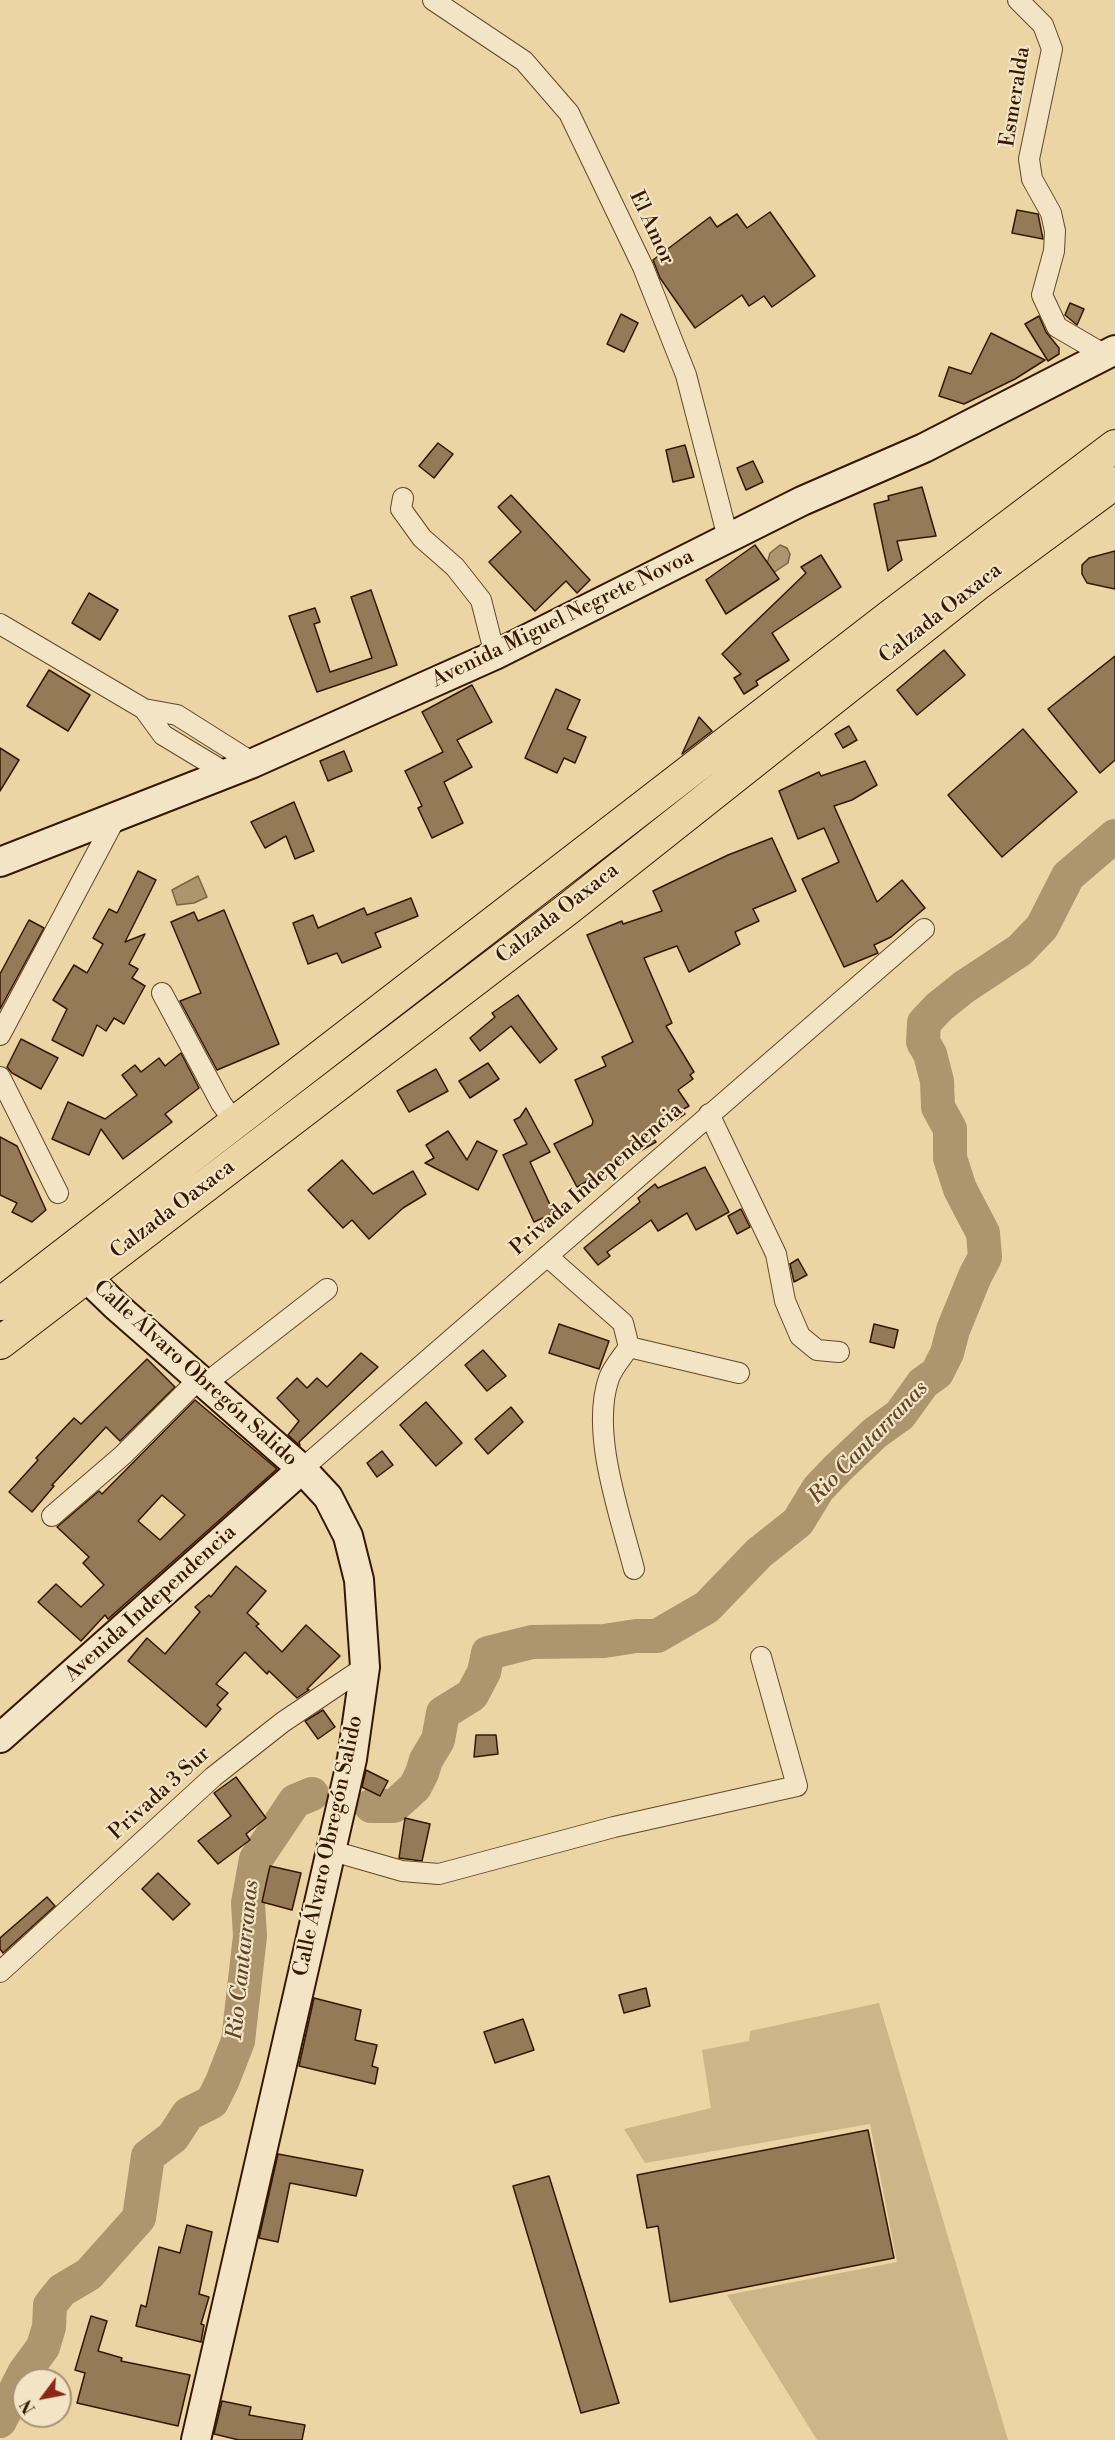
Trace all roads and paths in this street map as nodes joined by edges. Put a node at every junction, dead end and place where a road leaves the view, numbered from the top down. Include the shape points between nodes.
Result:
1 (433, 0) edge
2 (1018, 0) edge
3 (1110, 353) edge
4 (1115, 446) edge
5 (1115, 483) edge
6 (403, 498) dead end
7 (728, 538) junction
8 (0, 624) edge
9 (495, 655) junction
10 (144, 709) junction
11 (254, 763) junction
12 (226, 773) junction
13 (116, 817) junction
14 (0, 862) edge
15 (924, 929) dead end
16 (162, 993) dead end
17 (0, 1035) edge
18 (0, 1077) edge
19 (709, 1114) junction
20 (269, 1117) junction
21 (236, 1124) junction
22 (58, 1194) dead end
23 (68, 1251) junction
24 (547, 1256) junction
25 (86, 1277) junction
26 (327, 1289) dead end
27 (0, 1304) edge
28 (0, 1343) edge
29 (629, 1347) junction
30 (839, 1352) dead end
31 (739, 1373) dead end
32 (202, 1382) junction
33 (302, 1469) junction
34 (52, 1516) dead end
35 (634, 1569) dead end
36 (760, 1657) dead end
37 (365, 1666) junction
38 (0, 1738) edge
39 (329, 1850) junction
40 (0, 1972) edge
41 (196, 2440) edge

1 - 7 street, El Amor via 524,61 569,113 643,267 686,375
2 - 3 street, Esmeralda via 1043,26 1052,49 1029,159 1032,179 1051,213 1055,231 1054,251 1042,294 1058,327
3 - 7 street, Avenida Miguel Negrete Novoa via 924,448
4 - 20 main road, Calzada Oaxaca via 893,614
5 - 20 main road, Calzada Oaxaca via 979,583 569,908
6 - 9 street via 401,509 422,538 455,567 482,600
7 - 9 street, Avenida Miguel Negrete Novoa
8 - 10 street
9 - 11 street, Avenida Miguel Negrete Novoa
10 - 11 street via 177,715
10 - 12 street via 163,735
11 - 12 street, Avenida Miguel Negrete Novoa
12 - 13 street, Avenida Miguel Negrete Novoa
13 - 14 street, Avenida Miguel Negrete Novoa
13 - 17 street
15 - 19 street, Privada Independencia
16 - 21 street
18 - 22 street
19 - 24 street, Privada Independencia
19 - 30 street via 776,1254 785,1301 800,1336 817,1350
20 - 21 main road, Calzada Oaxaca
20 - 25 main road, Calzada Oaxaca
21 - 23 main road, Calzada Oaxaca
23 - 25 street, Calle Álvaro Obregón Salido
23 - 27 main road, Calzada Oaxaca
24 - 29 street via 623,1323
24 - 33 street, Privada Independencia
25 - 28 main road, Calzada Oaxaca
25 - 32 street, Calle Álvaro Obregón Salido
26 - 32 street
29 - 31 street
29 - 35 street via 609,1377 604,1423 616,1500
32 - 33 street, Calle Álvaro Obregón Salido
32 - 34 street
33 - 37 street, Calle Álvaro Obregón Salido via 328,1497 348,1536 359,1580
33 - 38 street, Avenida Independencia
36 - 39 street via 797,1786 614,1827 439,1874 402,1871
37 - 39 street, Calle Álvaro Obregón Salido via 352,1759
37 - 40 street, Privada 3 Sur via 283,1722 213,1777
39 - 41 street, Calle Álvaro Obregón Salido

